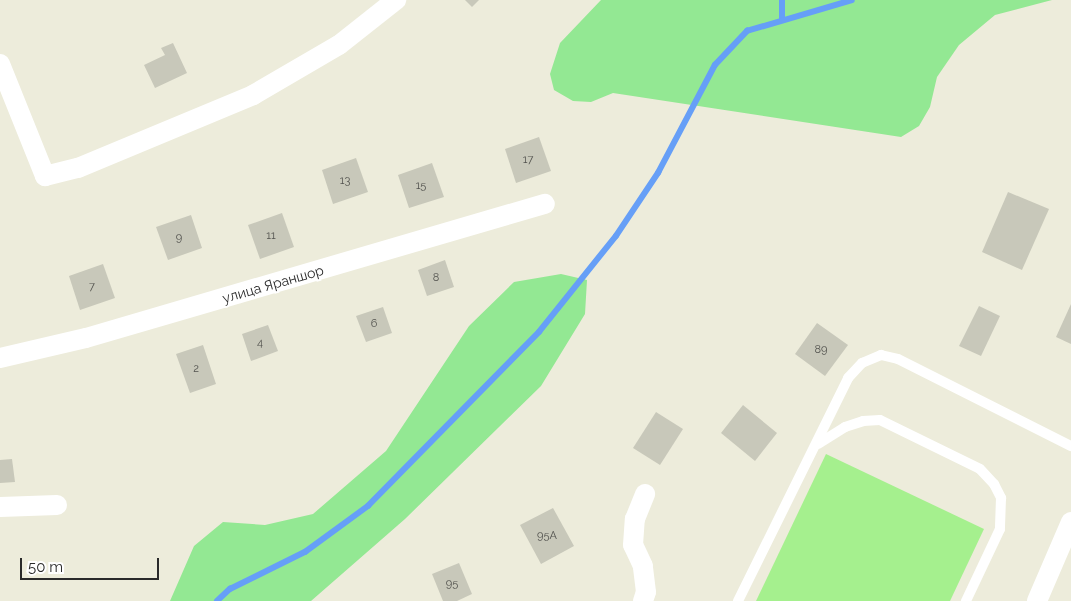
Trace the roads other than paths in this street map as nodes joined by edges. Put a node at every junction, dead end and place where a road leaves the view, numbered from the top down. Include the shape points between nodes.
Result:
1 (396, 0) edge
2 (0, 64) edge
3 (544, 204) dead end
4 (0, 358) edge
5 (817, 445) junction
6 (1071, 446) edge
7 (645, 494) dead end
8 (57, 505) dead end
9 (0, 507) edge
10 (1071, 522) edge
11 (643, 601) edge
12 (738, 601) edge
13 (966, 601) edge
14 (1037, 601) edge

1 - 2 street via 339,46 253,95 78,168 45,176
3 - 4 street, улица Яраншор via 86,338
5 - 6 lane via 848,378 862,363 881,355 898,359
5 - 12 lane
5 - 13 lane via 845,427 880,420 980,469 994,484 1001,498 1000,530
7 - 11 street via 635,519 633,545 643,566 646,592
8 - 9 street
10 - 14 street

